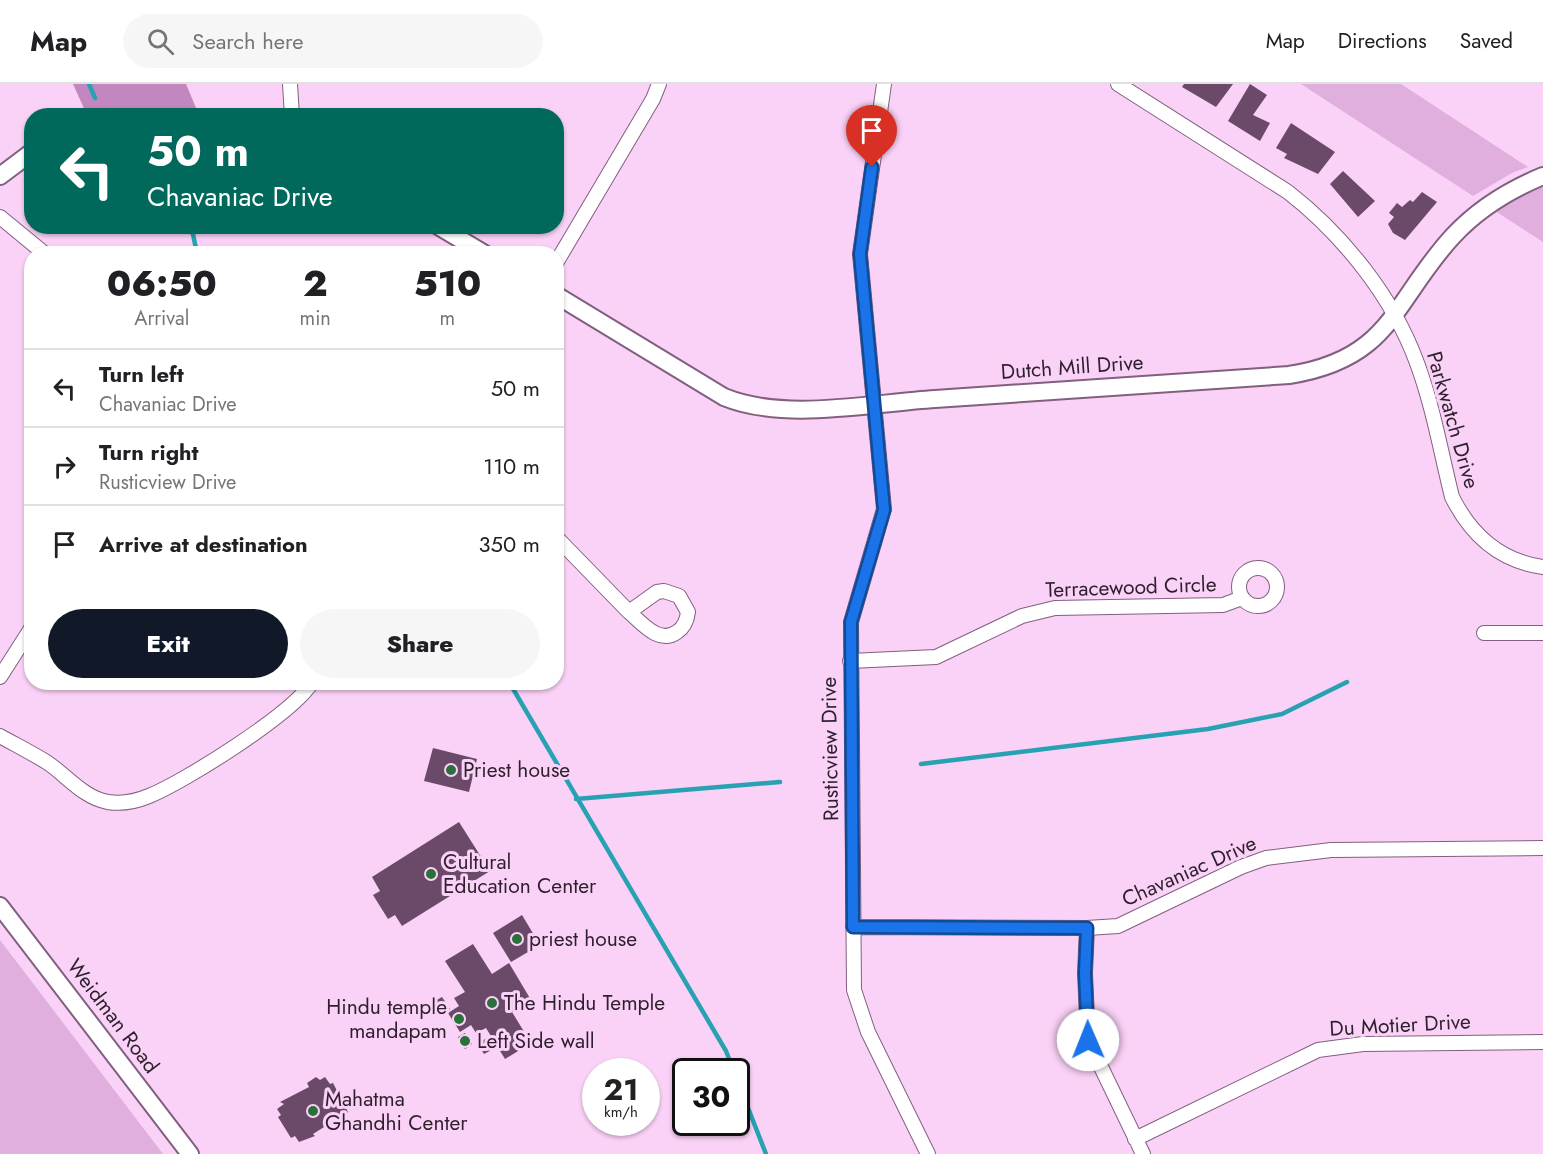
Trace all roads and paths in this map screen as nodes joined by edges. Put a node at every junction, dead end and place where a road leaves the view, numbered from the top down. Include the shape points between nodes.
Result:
1 (290, 84) edge
2 (659, 84) edge
3 (884, 84) edge
4 (1118, 84) edge
5 (292, 108) edge
6 (24, 158) edge
7 (0, 176) edge
8 (1543, 176) edge
9 (0, 217) edge
10 (451, 234) edge
11 (35, 246) edge
12 (472, 246) edge
13 (564, 251) edge
14 (564, 300) edge
15 (1394, 316) junction
16 (872, 403) junction
17 (564, 545) edge
18 (1543, 567) edge
19 (1242, 598) dead end
20 (629, 612) dead end
21 (1484, 633) dead end
22 (1543, 633) edge
23 (24, 640) edge
24 (850, 661) junction
25 (0, 677) edge
26 (305, 690) edge
27 (0, 736) edge
28 (1543, 848) edge
29 (0, 906) edge
30 (853, 927) junction
31 (1087, 928) junction
32 (1543, 1042) edge
33 (1135, 1139) junction
34 (190, 1154) edge
35 (928, 1154) edge
36 (1143, 1154) edge

1 - 5 street
2 - 13 street
3 - 16 street, Rusticview Drive via 860,254
4 - 15 street, Parkwatch Drive via 1308,207 1352,254
6 - 7 street
8 - 15 street, Dutch Mill Drive via 1504,193 1452,237
9 - 11 street
10 - 12 street
14 - 16 street, Dutch Mill Drive via 745,406 795,411
15 - 16 street, Dutch Mill Drive via 1371,343 1338,362 1289,375
15 - 18 street, Parkwatch Drive via 1418,365 1452,497 1461,514 1491,548
16 - 24 street, Rusticview Drive via 884,510 851,622
17 - 20 street
19 - 24 street, Terracewood Circle via 1223,605 1055,608 1022,616 936,657
21 - 22 street
23 - 25 street
24 - 30 street, Rusticview Drive
26 - 27 street via 244,740 148,797 129,801 109,802 92,796
28 - 31 street, Chavaniac Drive via 1331,850 1266,858 1118,926
29 - 34 street, Weidman Road
30 - 31 street, Chavaniac Drive
30 - 35 street, Rusticview Drive via 854,990 860,1013
31 - 33 street via 1088,1040
32 - 33 street, Du Motier Drive via 1363,1044 1318,1050
33 - 36 street

